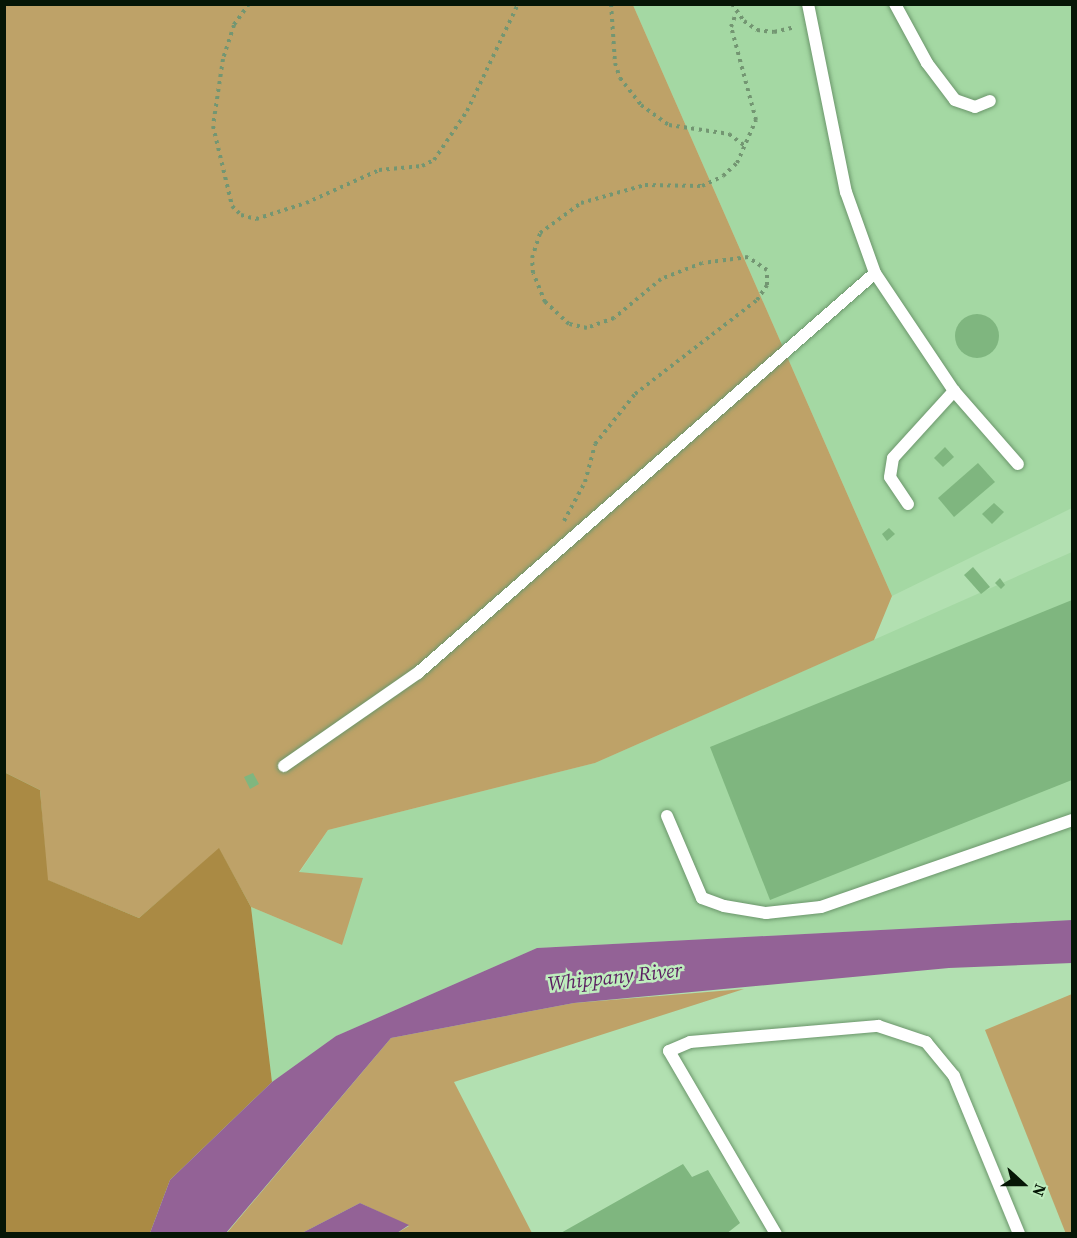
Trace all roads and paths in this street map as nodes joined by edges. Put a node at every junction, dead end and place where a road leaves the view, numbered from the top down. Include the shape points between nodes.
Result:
1 (249, 4) edge
2 (518, 4) edge
3 (611, 4) edge
4 (732, 4) edge
5 (807, 4) edge
6 (895, 4) edge
7 (736, 13) junction
8 (811, 23) junction
9 (990, 101) dead end
10 (746, 147) junction
11 (875, 273) junction
12 (954, 391) junction
13 (1018, 464) dead end
14 (908, 504) dead end
15 (558, 528) dead end
16 (285, 766) dead end
17 (667, 816) dead end
18 (1072, 820) edge
19 (776, 1233) edge
20 (1019, 1233) edge

1 - 2 path via 228,43 213,126 232,206 241,215 256,219 306,203 371,173 422,166 434,160 467,111
3 - 10 path via 615,63 620,78 641,105 669,125 729,134
4 - 7 path
5 - 8 lane
6 - 9 lane via 927,63 955,100 975,107
7 - 8 path via 765,32
7 - 10 path via 731,27 756,113
8 - 11 lane via 846,192
10 - 15 path via 730,170 702,186 645,185 600,196 557,217 540,233 532,258 536,286 562,319 577,327 599,325 614,318 661,279 702,263 748,257 762,264 768,277 757,300 649,383 601,435 590,456 582,489
11 - 12 lane
11 - 16 lane via 418,673
12 - 13 lane
12 - 14 lane via 893,458 891,477
17 - 18 lane via 702,898 766,913 821,907
19 - 20 lane via 669,1050 690,1042 878,1026 926,1042 954,1076

